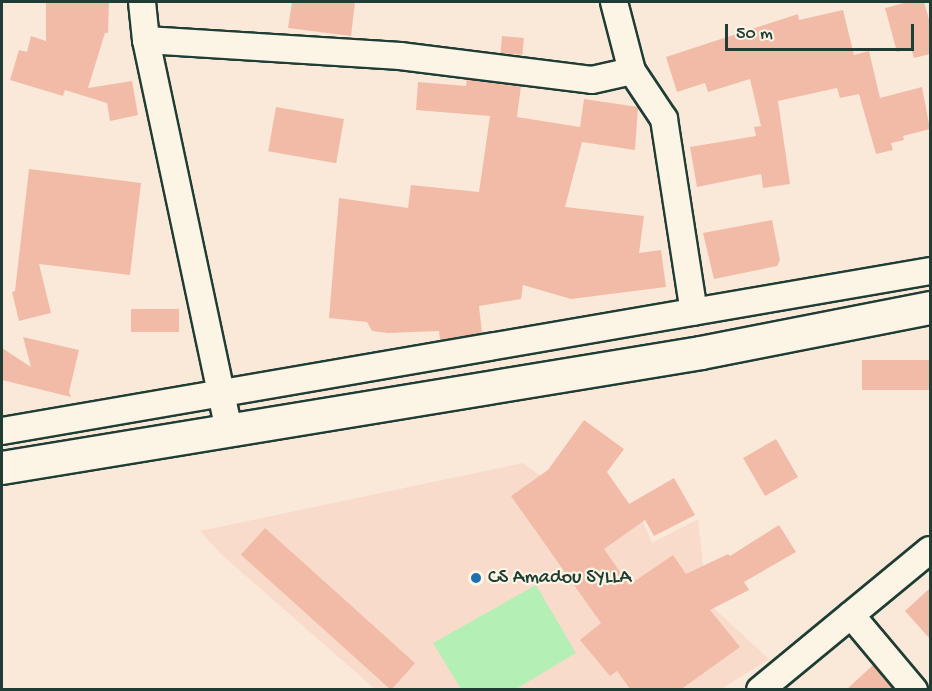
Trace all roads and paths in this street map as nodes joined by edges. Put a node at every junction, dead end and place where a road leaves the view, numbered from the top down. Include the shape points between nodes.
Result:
1 (142, 2) edge
2 (614, 2) edge
3 (146, 40) junction
4 (632, 71) junction
5 (930, 271) edge
6 (930, 308) edge
7 (694, 312) junction
8 (405, 362) junction
9 (221, 395) junction
10 (410, 402) junction
11 (54, 423) junction
12 (7, 426) edge
13 (229, 432) junction
14 (58, 460) junction
15 (2, 468) edge
16 (930, 550) edge
17 (851, 615) junction
18 (760, 690) edge
19 (914, 690) edge

1 - 3 street
2 - 4 street
3 - 4 street via 400,56 592,80
3 - 9 street
4 - 7 street via 664,119
5 - 7 street
6 - 10 main road via 701,353
7 - 8 street
8 - 9 street
8 - 10 street
9 - 11 street
9 - 13 street
10 - 13 main road
11 - 12 street
11 - 14 street
13 - 14 main road
14 - 15 main road
16 - 17 street
17 - 18 street
17 - 19 street

